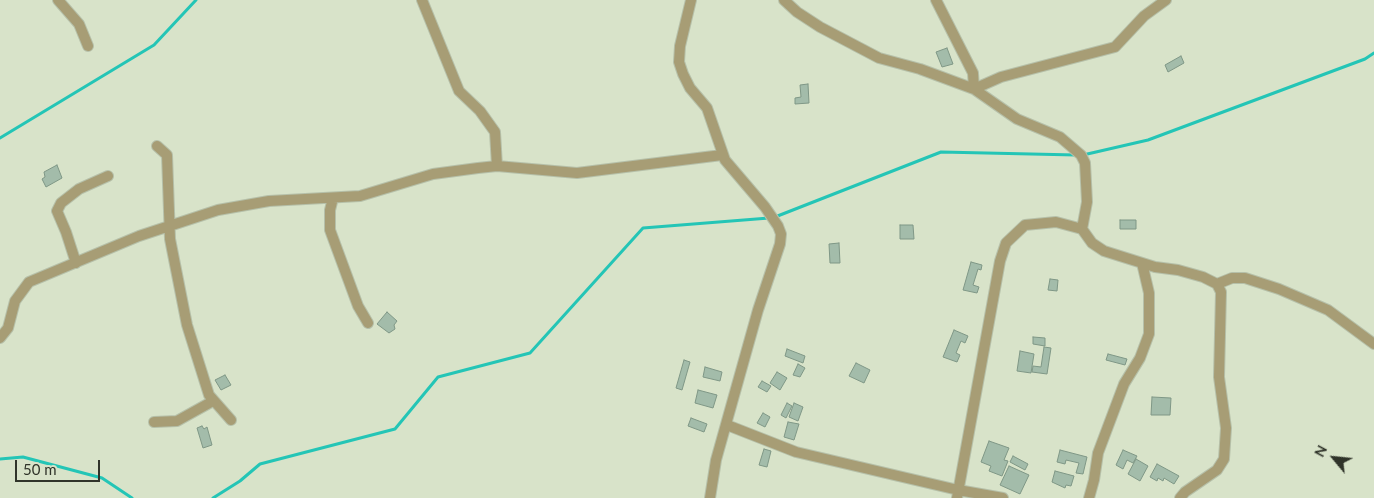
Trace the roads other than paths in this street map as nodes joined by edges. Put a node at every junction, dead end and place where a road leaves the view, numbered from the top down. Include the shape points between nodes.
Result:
1 (58, 0) edge
2 (422, 0) edge
3 (691, 0) edge
4 (784, 0) edge
5 (936, 0) edge
6 (1166, 0) edge
7 (88, 46) dead end
8 (974, 89) junction
9 (157, 146) dead end
10 (722, 156) junction
11 (497, 166) junction
12 (108, 176) dead end
13 (333, 198) junction
14 (170, 226) junction
15 (1082, 229) junction
16 (76, 263) junction
17 (1142, 264) junction
18 (1216, 284) junction
19 (368, 322) dead end
20 (0, 338) edge
21 (1374, 344) edge
22 (213, 401) junction
23 (231, 420) dead end
24 (154, 422) dead end
25 (727, 425) junction
26 (958, 494) edge
27 (710, 498) edge
28 (1003, 498) edge
29 (1089, 498) edge
30 (1180, 498) edge

1 - 7 street via 79,24
2 - 11 street via 459,91 480,111 495,132
3 - 10 street via 679,62 690,88 707,108
4 - 8 street via 820,27 879,58
5 - 8 street via 973,73
6 - 8 street via 1144,16 1115,47 1001,77
8 - 15 street via 1017,120 1060,137 1081,155 1085,163 1087,202
9 - 14 street via 167,155
10 - 11 street via 577,173
10 - 25 street via 765,207 781,234
11 - 13 street via 434,174 378,192
12 - 16 street via 79,189 56,212
13 - 14 street via 241,205
13 - 19 street via 330,230 358,306
14 - 16 street
14 - 22 street via 187,325 203,381
15 - 17 street via 1096,247
15 - 26 street via 1056,222 1025,225 1006,243 1000,261
16 - 20 street via 28,282 15,301 8,328
17 - 18 street via 1178,270
17 - 29 street via 1149,293 1149,334 1140,358 1124,384 1098,453
18 - 21 street via 1232,278 1245,278 1279,289 1328,310
18 - 30 street via 1221,292 1219,377 1227,446 1217,470
22 - 23 street
22 - 24 street via 177,421
25 - 26 street via 796,452
25 - 27 street via 716,460
26 - 28 street

